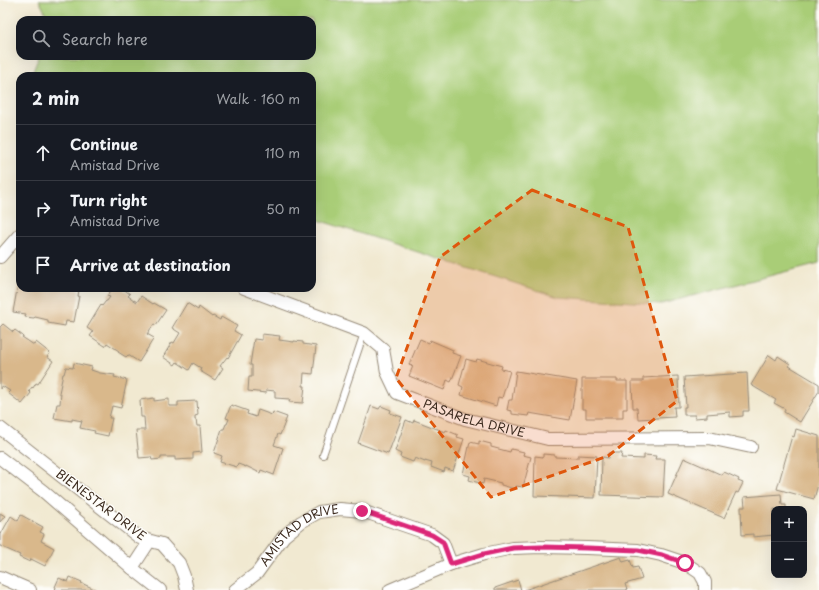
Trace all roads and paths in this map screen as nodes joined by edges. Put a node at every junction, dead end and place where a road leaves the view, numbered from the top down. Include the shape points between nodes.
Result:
1 (16, 236) edge
2 (5, 241) edge
3 (0, 257) edge
4 (255, 292) edge
5 (364, 333) junction
6 (0, 428) edge
7 (751, 447) dead end
8 (323, 455) dead end
9 (0, 458) edge
10 (149, 542) junction
11 (451, 564) junction
12 (132, 568) junction
13 (0, 577) edge
14 (30, 590) edge
15 (160, 590) edge
16 (187, 590) edge
17 (235, 590) edge
18 (390, 590) edge
19 (705, 590) edge

1 - 2 street
2 - 3 street
4 - 5 street, PASARELA DRIVE
5 - 7 street, PASARELA DRIVE via 383,349 387,372 397,392 465,419 548,439 708,438
5 - 8 lane
6 - 10 street, BIENESTAR DRIVE via 140,538
9 - 12 street, BIENESTAR DRIVE via 43,491
10 - 12 street
10 - 16 street, BIENESTAR DRIVE via 162,544 179,563
11 - 17 street, AMISTAD DRIVE via 443,542 432,535 362,511 340,509 319,512 301,522 284,536 257,573
11 - 18 street
11 - 19 street via 513,548 638,550 685,563 700,573 705,582
12 - 15 street, BIENESTAR DRIVE
13 - 14 street

